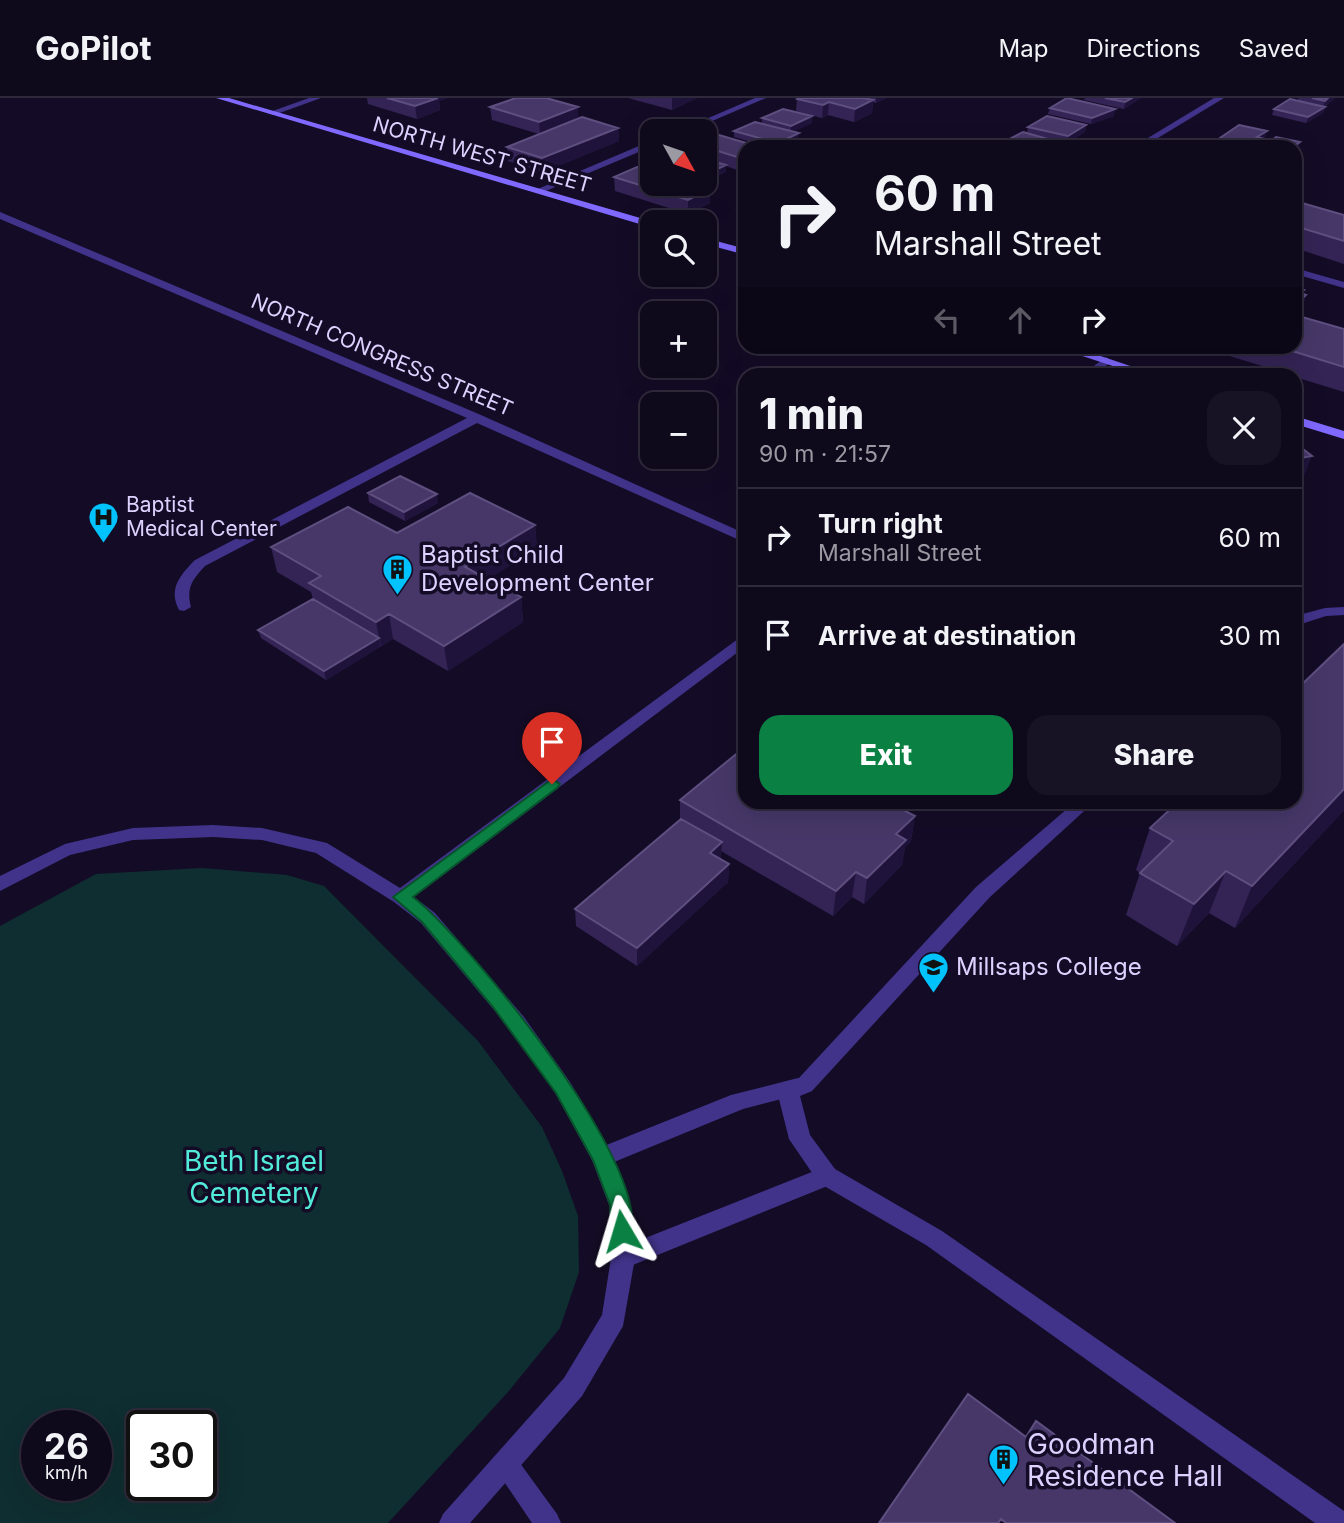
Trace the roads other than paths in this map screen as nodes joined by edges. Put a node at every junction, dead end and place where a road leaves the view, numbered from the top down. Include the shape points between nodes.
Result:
1 (220, 98) edge
2 (317, 98) edge
3 (762, 98) edge
4 (1220, 98) edge
5 (271, 113) junction
6 (711, 119) edge
7 (1148, 140) edge
8 (640, 149) edge
9 (538, 191) junction
10 (0, 215) edge
11 (640, 221) edge
12 (717, 245) edge
13 (738, 251) edge
14 (1302, 273) edge
15 (1344, 285) edge
16 (1082, 354) edge
17 (1106, 362) junction
18 (1098, 368) edge
19 (1127, 368) edge
20 (477, 418) junction
21 (1302, 422) edge
22 (1344, 435) edge
23 (738, 535) edge
24 (184, 607) dead end
25 (1344, 611) edge
26 (1302, 619) edge
27 (738, 644) edge
28 (1077, 809) edge
29 (0, 884) edge
30 (401, 897) junction
31 (805, 1086) junction
32 (602, 1157) junction
33 (827, 1176) junction
34 (623, 1258) junction
35 (505, 1464) junction
36 (452, 1523) edge
37 (548, 1523) edge
38 (1338, 1523) edge

1 - 5 street, NORTH WEST STREET
2 - 5 street
3 - 6 street
4 - 7 street
5 - 9 street, NORTH WEST STREET
8 - 9 street
9 - 11 street, NORTH WEST STREET
10 - 20 street, NORTH CONGRESS STREET
12 - 13 street
14 - 15 street
16 - 17 street
17 - 18 street
17 - 19 street
20 - 23 street, NORTH CONGRESS STREET
20 - 24 street via 200,563 184,578 179,592
21 - 22 street
25 - 26 street
27 - 30 street
28 - 31 street via 983,892
29 - 30 street via 65,850 133,834 213,831 262,834 321,848
30 - 32 street via 428,918 517,1023 563,1088
31 - 32 street via 739,1101
31 - 33 street via 788,1091 800,1139
32 - 34 street via 620,1205
33 - 34 street
33 - 38 street via 934,1238
34 - 35 street via 614,1318 573,1387
35 - 36 street
35 - 37 street

